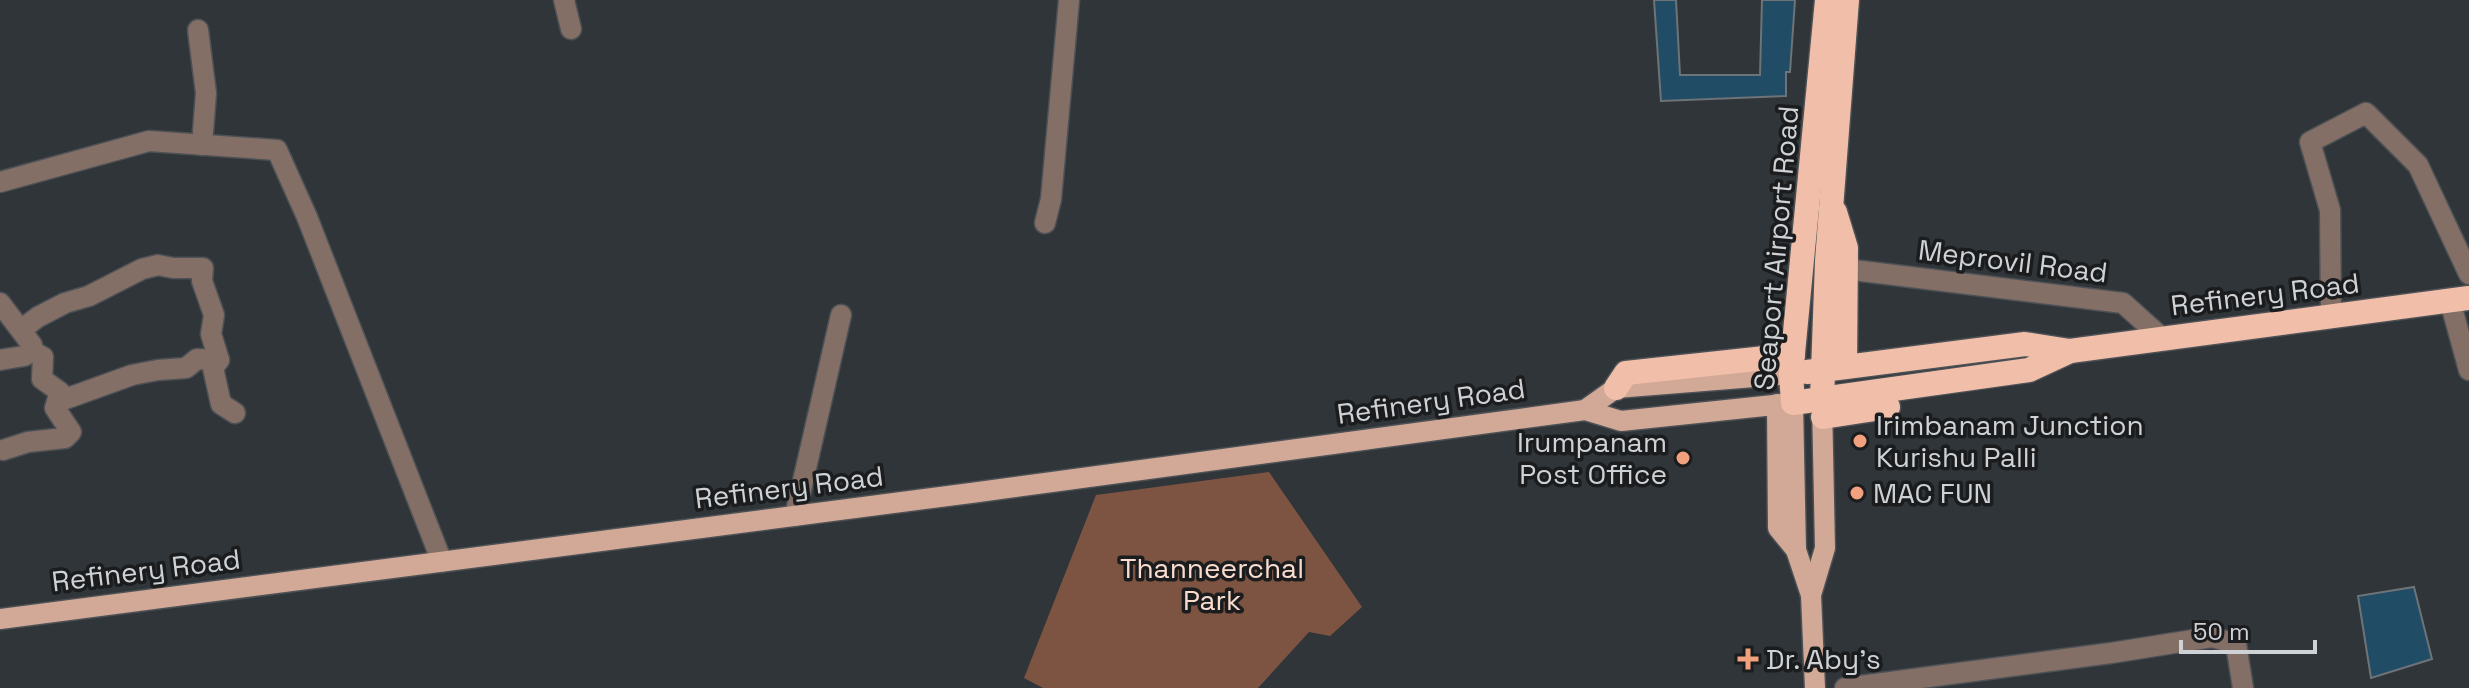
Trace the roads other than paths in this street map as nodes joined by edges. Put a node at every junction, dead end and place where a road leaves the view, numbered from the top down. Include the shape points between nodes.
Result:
1 (564, 0) edge
2 (1069, 0) edge
3 (1827, 0) edge
4 (1847, 0) edge
5 (571, 29) dead end
6 (198, 30) dead end
7 (202, 145) junction
8 (0, 182) edge
9 (1831, 198) junction
10 (1045, 223) dead end
11 (1845, 269) junction
12 (2469, 274) edge
13 (2459, 299) edge
14 (0, 303) edge
15 (841, 315) dead end
16 (2331, 316) junction
17 (22, 329) junction
18 (2162, 338) junction
19 (32, 351) junction
20 (2070, 351) junction
21 (0, 360) edge
22 (219, 360) junction
23 (1792, 364) junction
24 (1834, 369) junction
25 (2469, 370) edge
26 (1616, 388) joint
27 (57, 402) junction
28 (1785, 403) junction
29 (1822, 408) junction
30 (1585, 410) junction
31 (235, 413) dead end
32 (3, 450) dead end
33 (795, 516) junction
34 (442, 562) junction
35 (1811, 595) junction
36 (0, 619) edge
37 (1815, 688) edge
38 (1845, 688) edge
39 (2243, 688) edge

1 - 5 street
2 - 10 street
3 - 23 highway, Seaport Airport Road
4 - 9 highway, Seaport Airport Road
6 - 7 street via 206,93
7 - 8 street via 149,141
7 - 34 street via 277,150
9 - 11 highway via 1846,248
9 - 24 highway, Seaport Airport Road
11 - 18 street, Meprovil Road via 2123,303
11 - 24 highway
12 - 16 street via 2418,165 2366,113 2310,142 2330,210
13 - 16 highway, Refinery Road
13 - 25 street
14 - 17 street
15 - 33 street
16 - 18 highway, Refinery Road
17 - 19 street
17 - 22 street via 65,303 142,269 203,268
18 - 20 highway, Refinery Road
19 - 21 street
19 - 27 street via 43,357 42,379 60,392
20 - 24 highway, Refinery Road via 2025,344
20 - 29 highway, Refinery Road via 2029,370
22 - 27 street via 197,359 186,368 132,375
22 - 31 street via 213,368 221,404
23 - 24 highway, Refinery Road
23 - 26 highway, Refinery Road via 1626,373
23 - 28 highway, Seaport Airport Road
24 - 29 highway, Seaport Airport Road
26 - 30 main road, Refinery Road
27 - 32 street via 55,408 71,432 65,438
28 - 29 highway, Refinery Road
28 - 30 main road, Refinery Road via 1621,421
28 - 35 main road, Seaport Airport Road via 1796,550
29 - 35 main road, Seaport Airport Road via 1825,548
30 - 33 main road, Refinery Road
33 - 34 main road, Refinery Road
34 - 36 main road, Refinery Road
35 - 37 main road, Seaport Airport Road
38 - 39 street via 2212,637 2236,644

